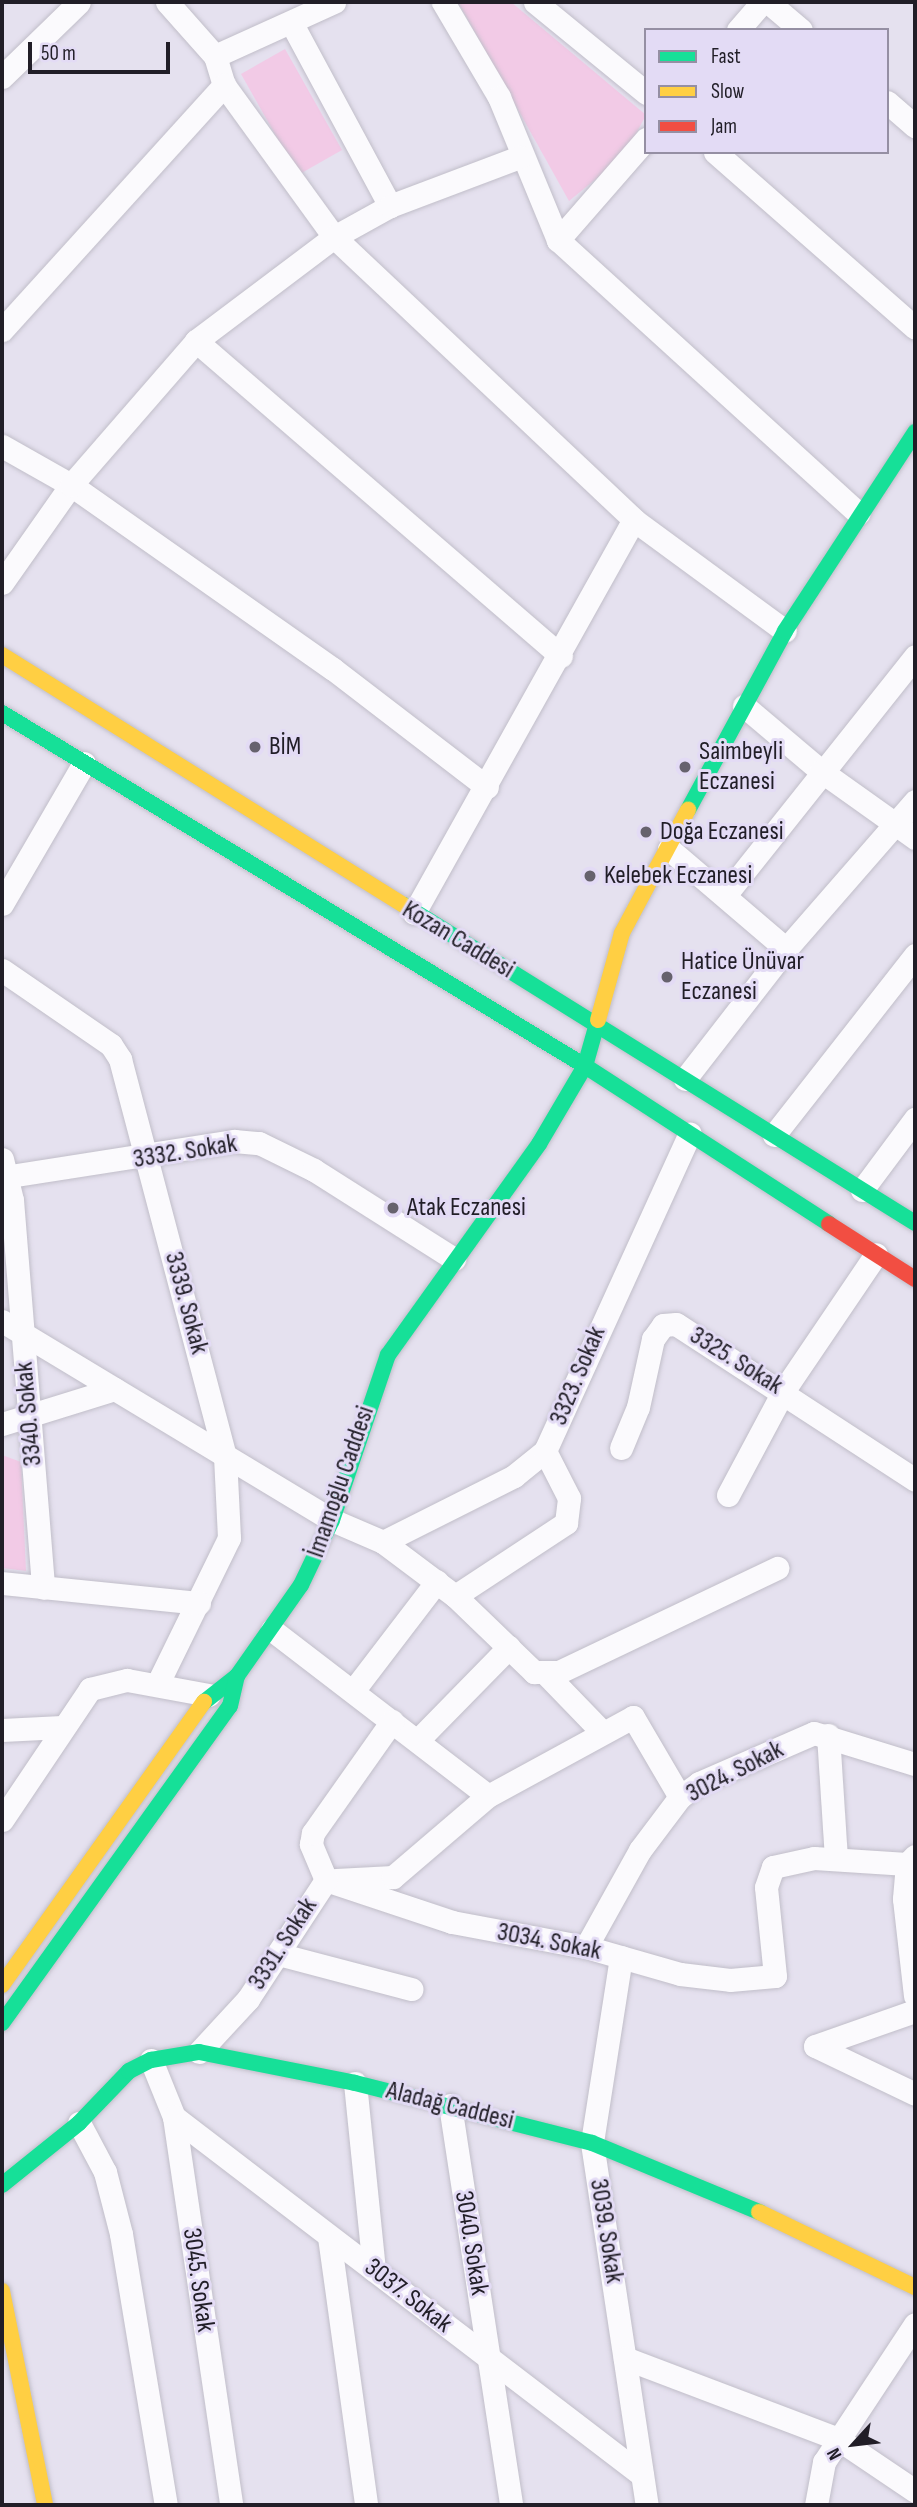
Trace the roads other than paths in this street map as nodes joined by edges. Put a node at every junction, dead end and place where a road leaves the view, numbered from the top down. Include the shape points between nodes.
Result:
1 (79, 2) edge
2 (167, 2) edge
3 (334, 2) edge
4 (443, 2) edge
5 (535, 2) edge
6 (762, 2) edge
7 (768, 2) edge
8 (292, 24) junction
9 (740, 28) edge
10 (799, 28) edge
11 (215, 56) junction
12 (4, 70) edge
13 (224, 85) junction
14 (644, 91) edge
15 (889, 104) edge
16 (915, 126) edge
17 (644, 141) edge
18 (717, 154) edge
19 (520, 157) junction
20 (390, 206) junction
21 (334, 237) junction
22 (558, 240) junction
23 (915, 328) edge
24 (2, 330) edge
25 (196, 341) junction
26 (915, 432) edge
27 (2, 446) edge
28 (71, 485) junction
29 (858, 513) junction
30 (634, 520) junction
31 (2, 583) edge
32 (785, 631) junction
33 (2, 655) edge
34 (561, 656) junction
35 (915, 656) edge
36 (744, 706) junction
37 (2, 713) edge
38 (84, 763) junction
39 (821, 771) junction
40 (487, 787) junction
41 (915, 801) edge
42 (894, 826) junction
43 (915, 838) edge
44 (669, 849) junction
45 (726, 894) junction
46 (2, 904) edge
47 (414, 913) junction
48 (786, 949) junction
49 (915, 955) edge
50 (2, 970) edge
51 (596, 1023) junction
52 (585, 1066) junction
53 (685, 1079) junction
54 (915, 1119) edge
55 (690, 1133) junction
56 (774, 1135) junction
57 (148, 1158) junction
58 (6, 1167) edge
59 (862, 1190) junction
60 (915, 1223) edge
61 (876, 1254) junction
62 (454, 1259) junction
63 (915, 1279) edge
64 (2, 1321) edge
65 (22, 1333) junction
66 (115, 1389) junction
67 (784, 1390) junction
68 (29, 1416) junction
69 (2, 1424) edge
70 (621, 1448) dead end
71 (545, 1451) junction
72 (225, 1455) junction
73 (915, 1480) edge
74 (728, 1495) dead end
75 (332, 1520) junction
76 (383, 1542) junction
77 (777, 1568) dead end
78 (2, 1583) edge
79 (43, 1588) junction
80 (446, 1588) junction
81 (199, 1603) junction
82 (272, 1630) junction
83 (509, 1647) junction
84 (547, 1675) junction
85 (237, 1676) junction
86 (158, 1683) junction
87 (352, 1691) junction
88 (209, 1695) junction
89 (392, 1721) junction
90 (62, 1727) junction
91 (2, 1730) edge
92 (601, 1731) junction
93 (828, 1735) junction
94 (418, 1740) junction
95 (915, 1764) edge
96 (488, 1796) junction
97 (680, 1797) junction
98 (2, 1820) edge
99 (836, 1857) junction
100 (911, 1860) edge
101 (326, 1881) junction
102 (586, 1947) junction
103 (278, 1954) junction
104 (621, 1957) junction
105 (4, 1977) edge
106 (411, 1989) dead end
107 (915, 1996) edge
108 (915, 2011) edge
109 (2, 2023) edge
110 (199, 2052) junction
111 (151, 2060) junction
112 (355, 2083) junction
113 (915, 2094) edge
114 (450, 2105) junction
115 (174, 2117) junction
116 (79, 2123) junction
117 (592, 2143) junction
118 (2, 2185) edge
119 (329, 2237) junction
120 (374, 2270) junction
121 (915, 2287) edge
122 (2, 2291) edge
123 (915, 2324) edge
124 (488, 2357) junction
125 (625, 2358) junction
126 (838, 2439) junction
127 (642, 2475) junction
128 (915, 2491) edge
129 (45, 2505) edge
130 (166, 2505) edge
131 (231, 2505) edge
132 (366, 2505) edge
133 (511, 2505) edge
134 (647, 2505) edge
135 (817, 2505) edge

1 - 12 street
2 - 11 street
3 - 8 street
4 - 19 street via 499,97
5 - 14 street
6 - 9 street
7 - 10 street
8 - 11 street
8 - 20 street
11 - 13 street
13 - 21 street
13 - 24 street
15 - 16 street
17 - 22 street
18 - 23 street
19 - 20 street
19 - 22 street
20 - 21 street
21 - 25 street
21 - 30 street
22 - 29 street
25 - 28 street
25 - 34 street
26 - 29 main road, İmamoğlu Caddesi
27 - 28 street
28 - 31 street
28 - 40 street via 333,669
29 - 32 main road, İmamoğlu Caddesi
30 - 32 street
30 - 34 street
32 - 36 main road, İmamoğlu Caddesi
33 - 47 main road, Kozan Caddesi
34 - 40 street
35 - 39 street
36 - 39 street
36 - 44 main road, İmamoğlu Caddesi
37 - 38 main road, Kozan Caddesi
38 - 46 street
38 - 52 main road, Kozan Caddesi
39 - 42 street
39 - 45 street
40 - 47 street
41 - 42 street
42 - 43 street
42 - 48 street
44 - 45 street
44 - 51 main road, İmamoğlu Caddesi via 622,933
45 - 48 street
47 - 51 main road, Kozan Caddesi
48 - 53 street
49 - 56 street
50 - 57 street, 3339. Sokak via 111,1045
51 - 52 main road, İmamoğlu Caddesi
51 - 53 main road, Kozan Caddesi
52 - 55 main road, Kozan Caddesi
52 - 62 main road, İmamoğlu Caddesi via 539,1144
53 - 56 main road, Kozan Caddesi
54 - 59 street
55 - 61 main road, Kozan Caddesi
55 - 71 street, 3323. Sokak
56 - 59 main road, Kozan Caddesi
57 - 58 street, 3332. Sokak
57 - 62 street, 3332. Sokak via 234,1141 259,1143 314,1170
57 - 72 street, 3339. Sokak
58 - 65 street, 3340. Sokak
59 - 60 main road, Kozan Caddesi
61 - 63 main road, Kozan Caddesi
61 - 67 street
62 - 75 main road, İmamoğlu Caddesi via 388,1355
64 - 65 street
65 - 66 street
65 - 68 street, 3340. Sokak
66 - 68 street
66 - 72 street
67 - 70 street, 3325. Sokak via 688,1329 663,1325 653,1339 638,1407
67 - 73 street, 3325. Sokak
67 - 74 street
68 - 69 street
68 - 79 street, 3340. Sokak
71 - 76 street, 3323. Sokak via 514,1476
71 - 80 street via 569,1499 566,1523
72 - 75 street
72 - 81 street, 3339. Sokak via 229,1538
75 - 76 street
75 - 82 main road, İmamoğlu Caddesi
76 - 80 street
77 - 84 street
78 - 79 street
79 - 81 street
80 - 83 street
80 - 87 street
81 - 86 street, 3339. Sokak
82 - 85 main road, İmamoğlu Caddesi
82 - 87 street
83 - 84 street via 534,1672
83 - 94 street
84 - 92 street
85 - 88 main road, İmamoğlu Caddesi
85 - 109 main road via 230,1706
86 - 88 street
86 - 90 street via 100,1684 89,1689
87 - 89 street
88 - 105 main road, İmamoğlu Caddesi
89 - 94 street
89 - 101 street, 3331. Sokak via 313,1833 311,1844
90 - 91 street
90 - 98 street
92 - 96 street
92 - 97 street via 633,1717
93 - 95 street, 3024. Sokak
93 - 97 street, 3024. Sokak via 802,1735 780,1752 699,1783
93 - 99 street
94 - 96 street
96 - 101 street via 393,1877
97 - 102 street, 3024. Sokak via 640,1850
99 - 100 street
99 - 104 street, 3034. Sokak via 782,1863 767,1874 775,1976 706,1978
100 - 107 street via 904,1899
101 - 102 street, 3034. Sokak via 452,1922
101 - 103 street, 3331. Sokak
102 - 104 street, 3034. Sokak
103 - 106 street
103 - 110 street, 3331. Sokak via 248,1999
104 - 117 street, 3039. Sokak
108 - 113 street via 815,2046
110 - 111 main road, Aladağ Caddesi
110 - 112 main road, Aladağ Caddesi
111 - 115 street, 3045. Sokak
111 - 116 main road, Aladağ Caddesi via 129,2071
112 - 114 main road, Aladağ Caddesi
112 - 120 street
114 - 117 main road, Aladağ Caddesi
114 - 124 street, 3040. Sokak
115 - 119 street, 3037. Sokak
115 - 131 street, 3045. Sokak
116 - 118 main road, Aladağ Caddesi
116 - 130 street via 105,2172 121,2234
117 - 121 main road, Aladağ Caddesi via 740,2203
117 - 125 street, 3039. Sokak
119 - 120 street, 3037. Sokak
119 - 132 street
120 - 124 street, 3037. Sokak
122 - 129 main road
123 - 126 street
124 - 127 street, 3037. Sokak
124 - 133 street, 3040. Sokak
125 - 126 street
125 - 127 street, 3039. Sokak
126 - 128 street
126 - 135 street via 824,2462
127 - 134 street, 3039. Sokak

